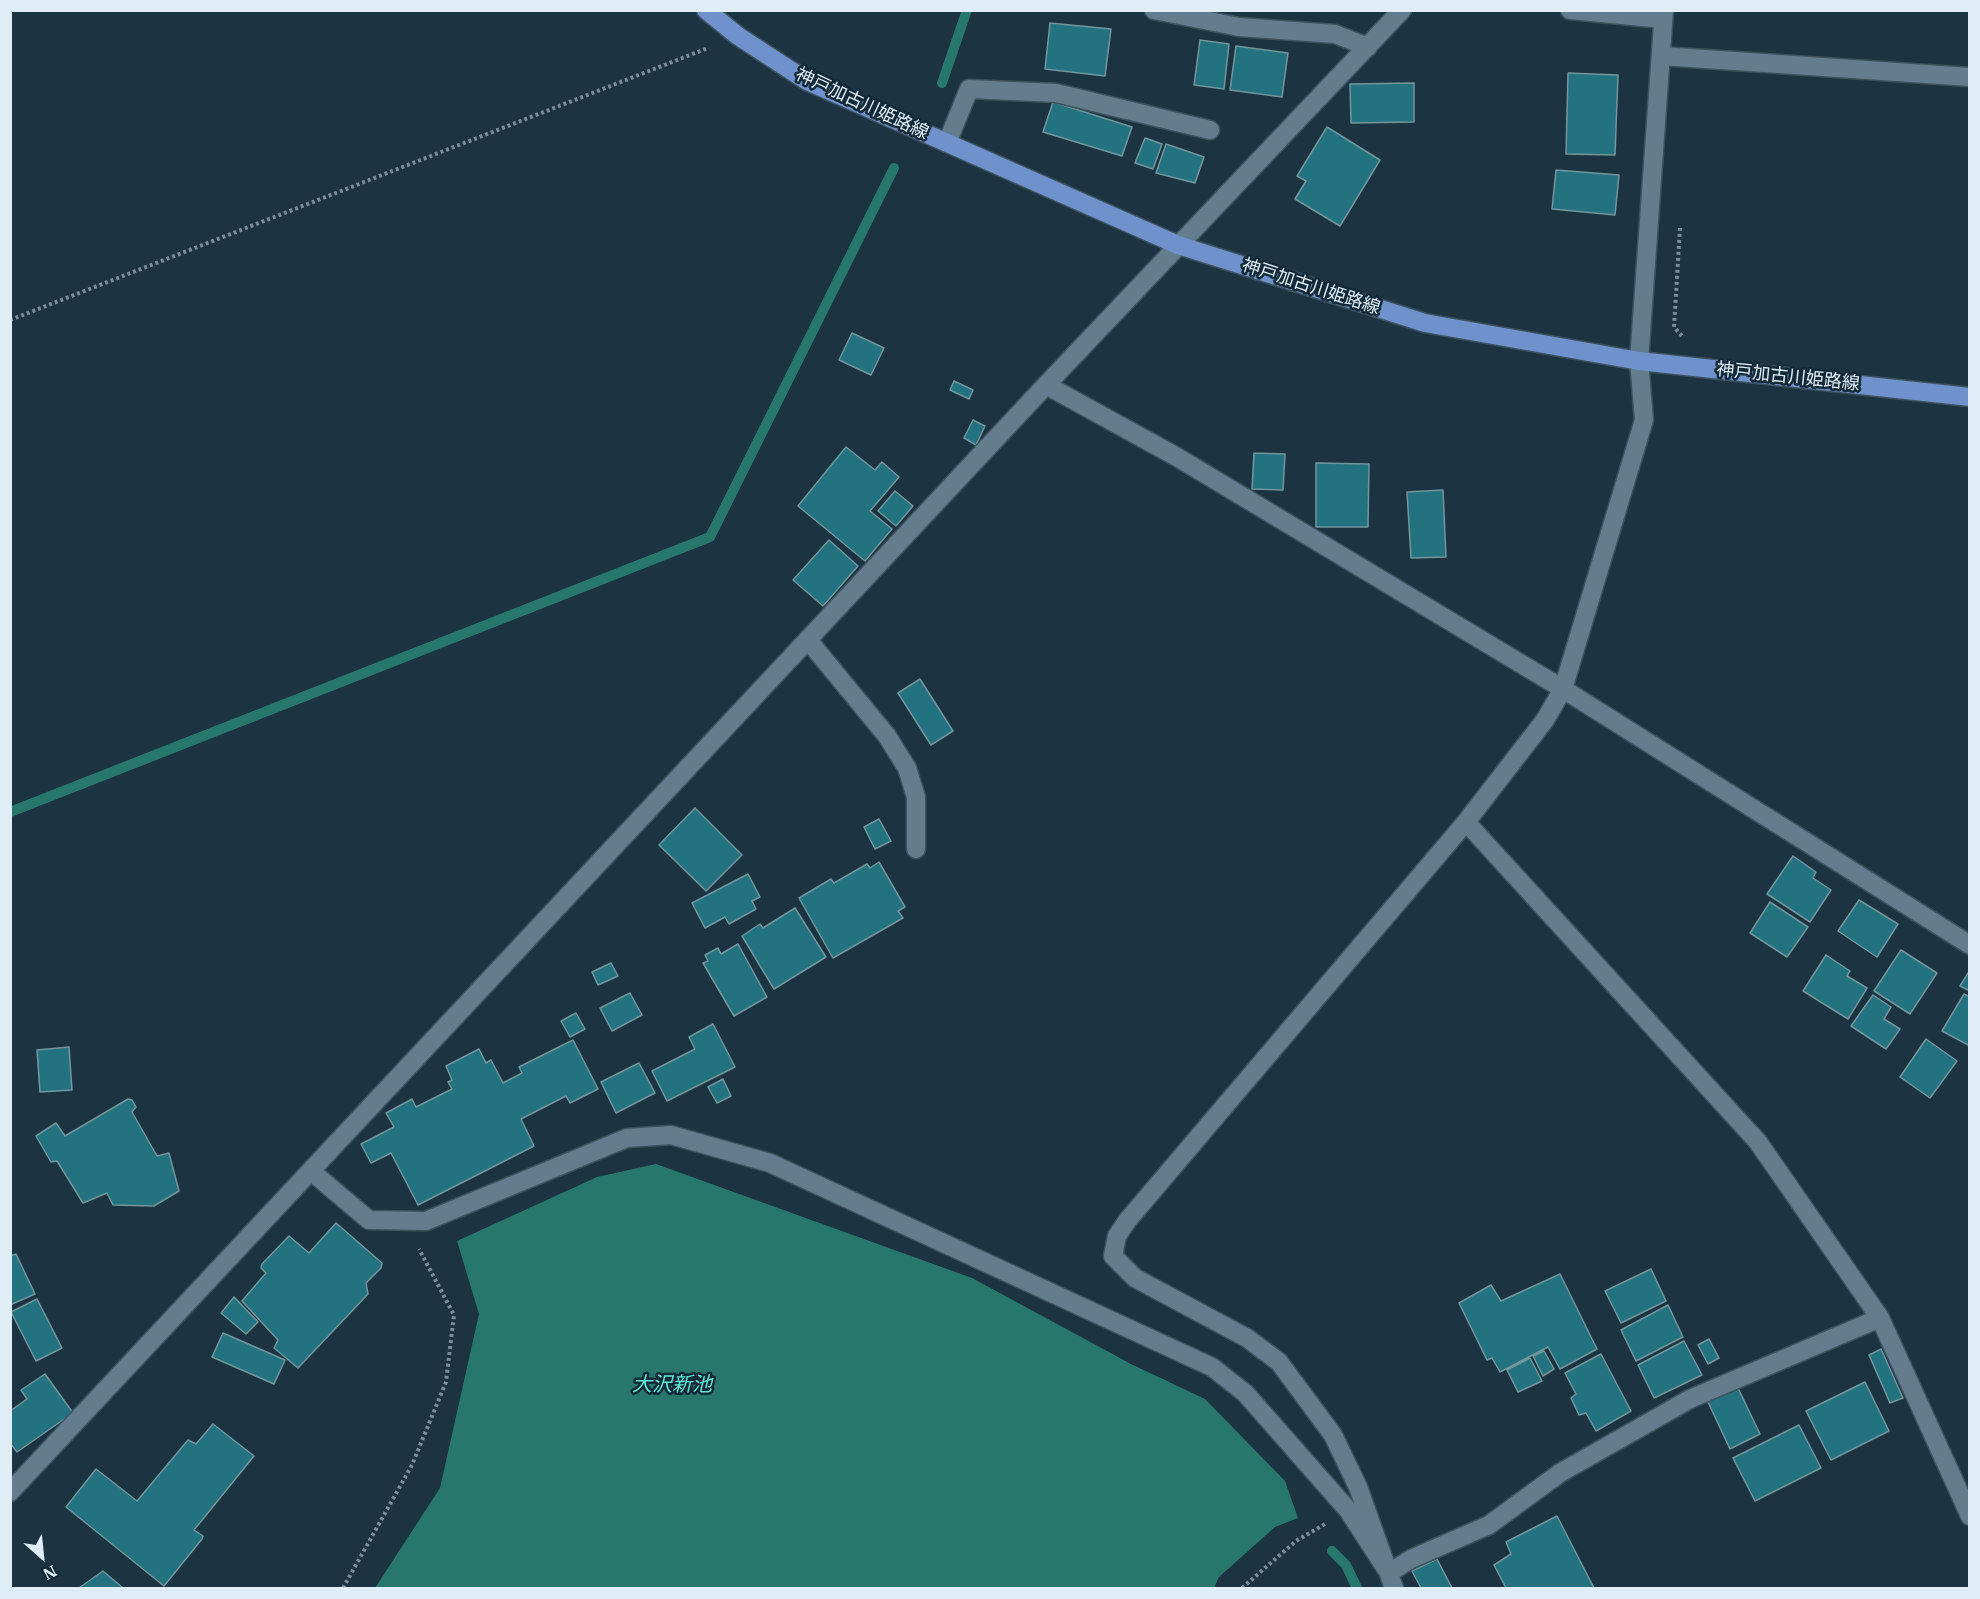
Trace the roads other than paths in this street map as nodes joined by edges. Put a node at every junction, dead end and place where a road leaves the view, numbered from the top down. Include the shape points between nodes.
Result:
1 (706, 10) edge
2 (1154, 10) edge
3 (1402, 10) edge
4 (1570, 10) edge
5 (1664, 15) edge
6 (1368, 47) junction
7 (1661, 56) junction
8 (1970, 77) edge
9 (1210, 130) dead end
10 (947, 143) junction
11 (1178, 245) junction
12 (1639, 361) junction
13 (1046, 384) junction
14 (1970, 397) edge
15 (808, 640) junction
16 (1563, 689) junction
17 (1466, 822) junction
18 (916, 849) dead end
19 (1970, 945) edge
20 (311, 1171) junction
21 (1880, 1318) junction
22 (10, 1492) edge
23 (1970, 1516) edge
24 (1391, 1581) edge

1 - 10 main road, 神戸加古川姫路線 via 807,81
2 - 6 street via 1239,27 1335,34
3 - 6 street
4 - 5 street
5 - 7 street
6 - 11 street
7 - 8 street
7 - 12 street
9 - 10 street via 1056,93 969,90
10 - 11 main road, 神戸加古川姫路線
11 - 12 main road, 神戸加古川姫路線 via 1425,323
11 - 13 street
12 - 14 main road, 神戸加古川姫路線
12 - 16 street via 1644,420
13 - 15 street
13 - 16 street via 1177,457
15 - 18 street via 887,736 907,768 916,797
15 - 20 street
16 - 17 street via 1545,720
16 - 19 street
17 - 21 street via 1758,1142
17 - 24 street via 1128,1221 1117,1236 1113,1256 1135,1278 1247,1338 1279,1362 1333,1435 1358,1487
20 - 22 street
20 - 24 street via 369,1220 426,1221 627,1138 671,1135 770,1163 1212,1367 1245,1393 1348,1510
21 - 23 street
21 - 24 street via 1690,1399 1560,1473 1489,1525 1411,1559

